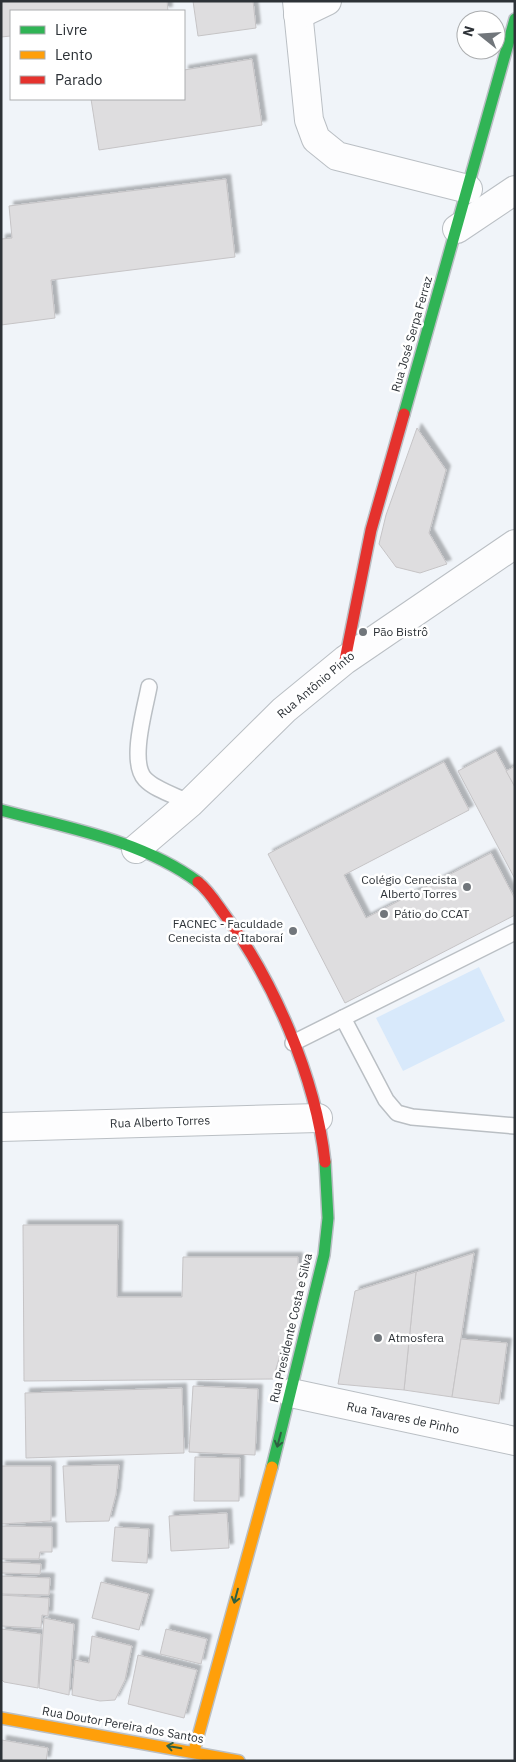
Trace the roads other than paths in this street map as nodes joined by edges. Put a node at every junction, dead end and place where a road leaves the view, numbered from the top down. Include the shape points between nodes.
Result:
1 (328, 1) edge
2 (297, 8) edge
3 (515, 19) edge
4 (468, 189) junction
5 (515, 190) edge
6 (457, 229) junction
7 (515, 544) edge
8 (345, 660) junction
9 (149, 687) dead end
10 (190, 803) junction
11 (1, 810) edge
12 (136, 849) junction
13 (515, 932) edge
14 (343, 1018) junction
15 (293, 1043) junction
16 (318, 1118) junction
17 (515, 1126) edge
18 (1, 1127) edge
19 (291, 1392) junction
20 (515, 1441) edge
21 (1, 1718) edge
22 (194, 1751) junction
23 (239, 1761) edge

1 - 2 street
2 - 4 street via 308,120 316,139 337,156
3 - 4 street, Rua José Serpa Ferraz
4 - 6 street, Rua José Serpa Ferraz
5 - 6 street
6 - 8 street, Rua José Serpa Ferraz via 371,530
7 - 8 street, Rua Antônio Pinto
8 - 10 street, Rua Antônio Pinto via 284,710
9 - 10 lane via 138,754 139,769 145,780
10 - 12 street, Rua Antônio Pinto
11 - 12 street, Rua Presidente Costa e Silva
12 - 15 street, Rua Presidente Costa e Silva via 172,864 203,886 245,941
13 - 14 lane
14 - 15 lane
14 - 17 lane via 386,1100 397,1112 412,1117
15 - 16 street, Rua Presidente Costa e Silva
16 - 18 street, Rua Alberto Torres
16 - 19 street, Rua Presidente Costa e Silva via 328,1218 315,1295
19 - 20 street, Rua Tavares de Pinho
19 -> 22 street, Rua Presidente Costa e Silva
22 -> 21 street, Rua Doutor Pereira dos Santos
22 - 23 street, Rua Doutor Pereira dos Santos

